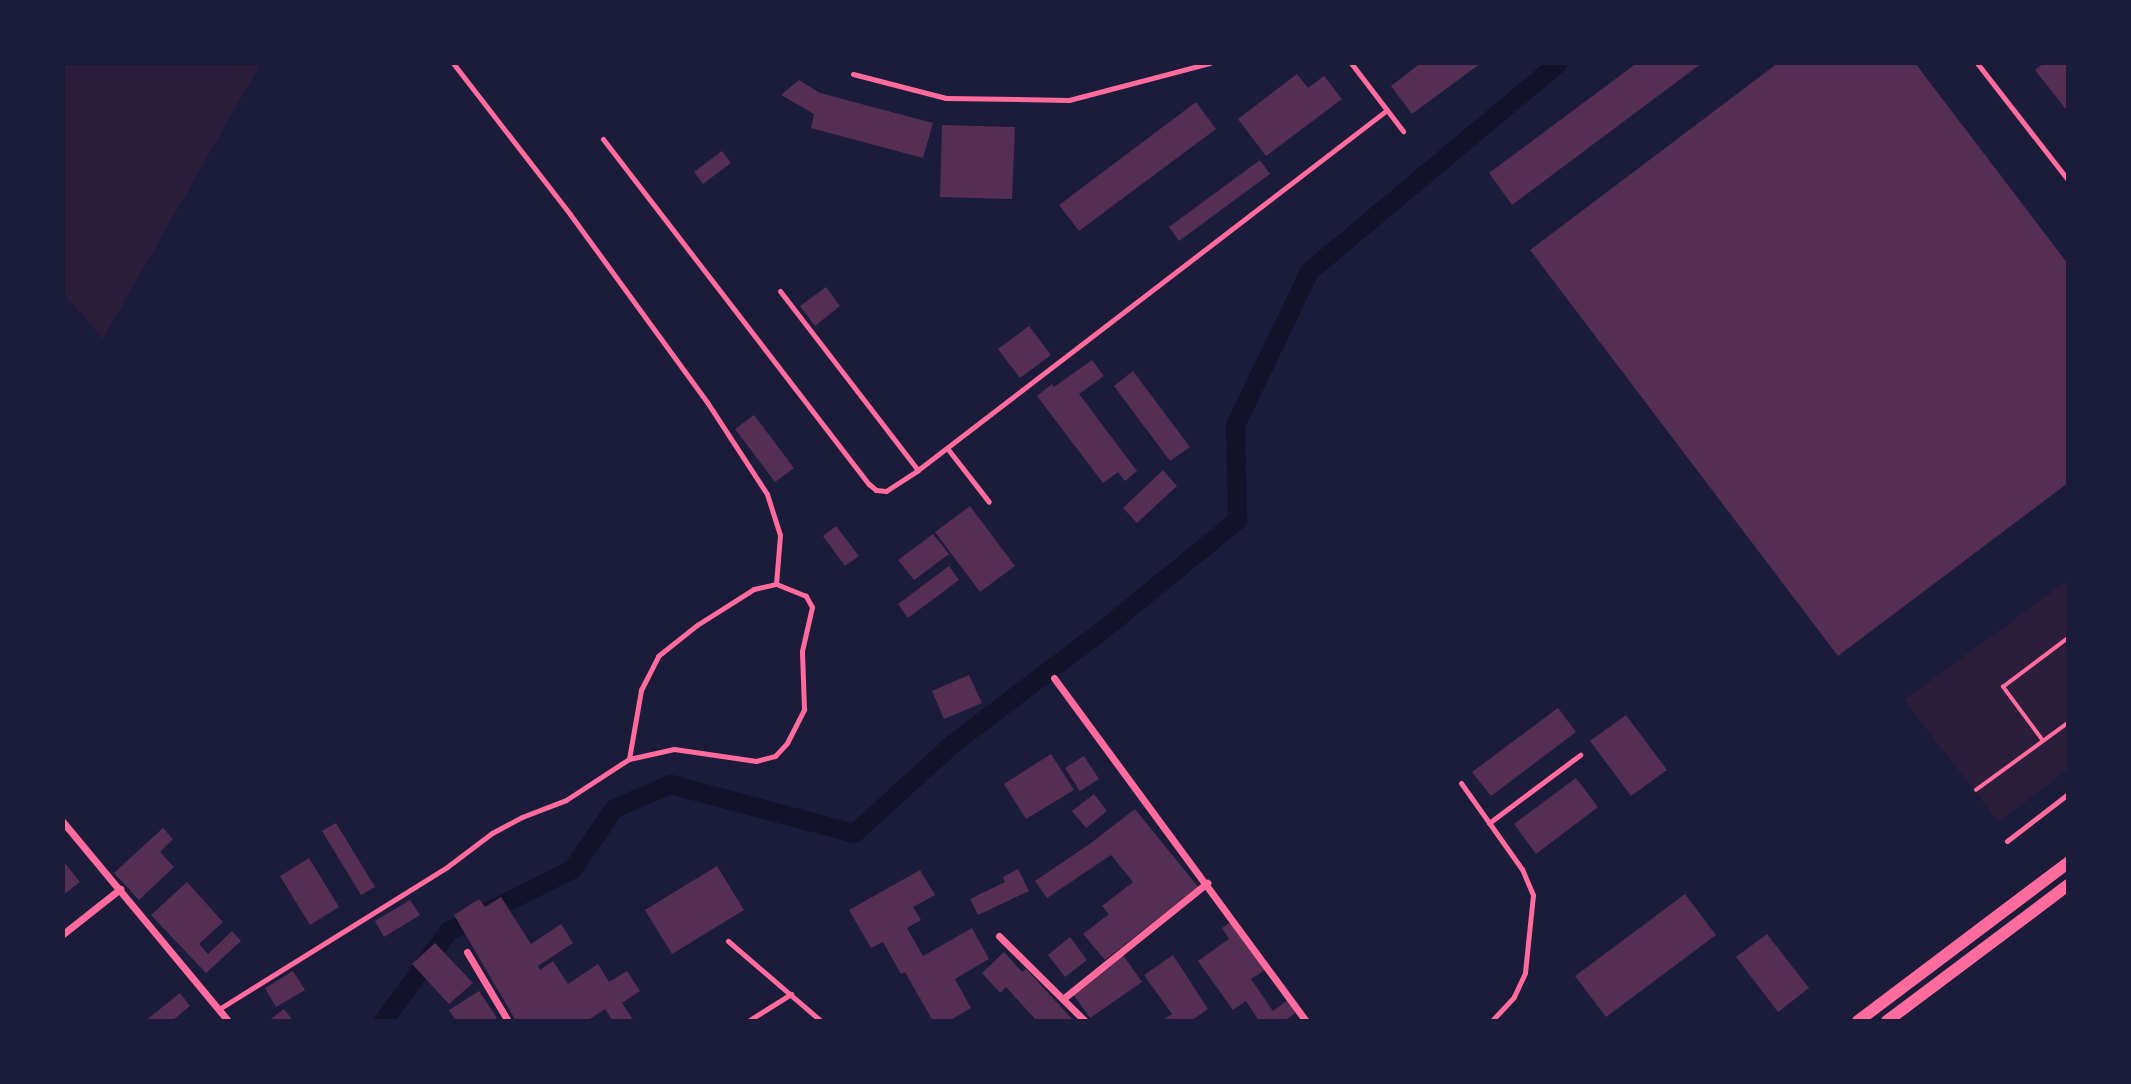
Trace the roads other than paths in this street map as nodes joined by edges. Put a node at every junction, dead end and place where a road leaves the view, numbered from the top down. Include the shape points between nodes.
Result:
1 (453, 63) edge
2 (1210, 63) edge
3 (1351, 63) edge
4 (1978, 63) edge
5 (853, 74) dead end
6 (1387, 110) junction
7 (1403, 131) dead end
8 (603, 139) dead end
9 (2068, 180) edge
10 (780, 291) dead end
11 (947, 448) junction
12 (918, 470) junction
13 (989, 502) dead end
14 (776, 584) junction
15 (1054, 678) dead end
16 (1580, 755) dead end
17 (629, 759) junction
18 (1461, 783) dead end
19 (2068, 794) edge
20 (63, 822) edge
21 (1489, 823) junction
22 (2007, 841) dead end
23 (2068, 863) edge
24 (1207, 883) junction
25 (2068, 885) edge
26 (120, 889) junction
27 (63, 934) edge
28 (999, 936) dead end
29 (728, 941) dead end
30 (467, 952) dead end
31 (791, 995) junction
32 (1064, 998) junction
33 (219, 1009) junction
34 (228, 1021) edge
35 (508, 1021) edge
36 (748, 1021) edge
37 (821, 1021) edge
38 (1085, 1021) edge
39 (1306, 1021) edge
40 (1492, 1021) edge
41 (1858, 1021) edge
42 (1887, 1021) edge

1 - 14 lane via 651,325 767,494 780,535
2 - 5 lane via 1069,100 946,98
3 - 6 lane
4 - 9 lane
6 - 7 lane
6 - 11 lane
8 - 12 lane via 869,485 886,491
10 - 12 lane
11 - 12 lane
11 - 13 lane
14 - 17 lane via 754,589 658,656 641,691
14 - 17 lane via 806,596 812,607 802,651 804,709 787,743 775,756 756,761 674,749
15 - 24 street
16 - 21 lane
17 - 33 lane via 566,800 492,833 447,867
18 - 21 lane
19 - 22 lane
20 - 26 street
21 - 40 lane via 1522,869 1533,895 1525,973 1514,997
23 - 41 street
24 - 32 street
24 - 39 street
25 - 42 street
26 - 27 street
26 - 33 street
28 - 32 street
29 - 31 lane
30 - 35 street
31 - 36 lane
31 - 37 lane
32 - 38 street
33 - 34 street

